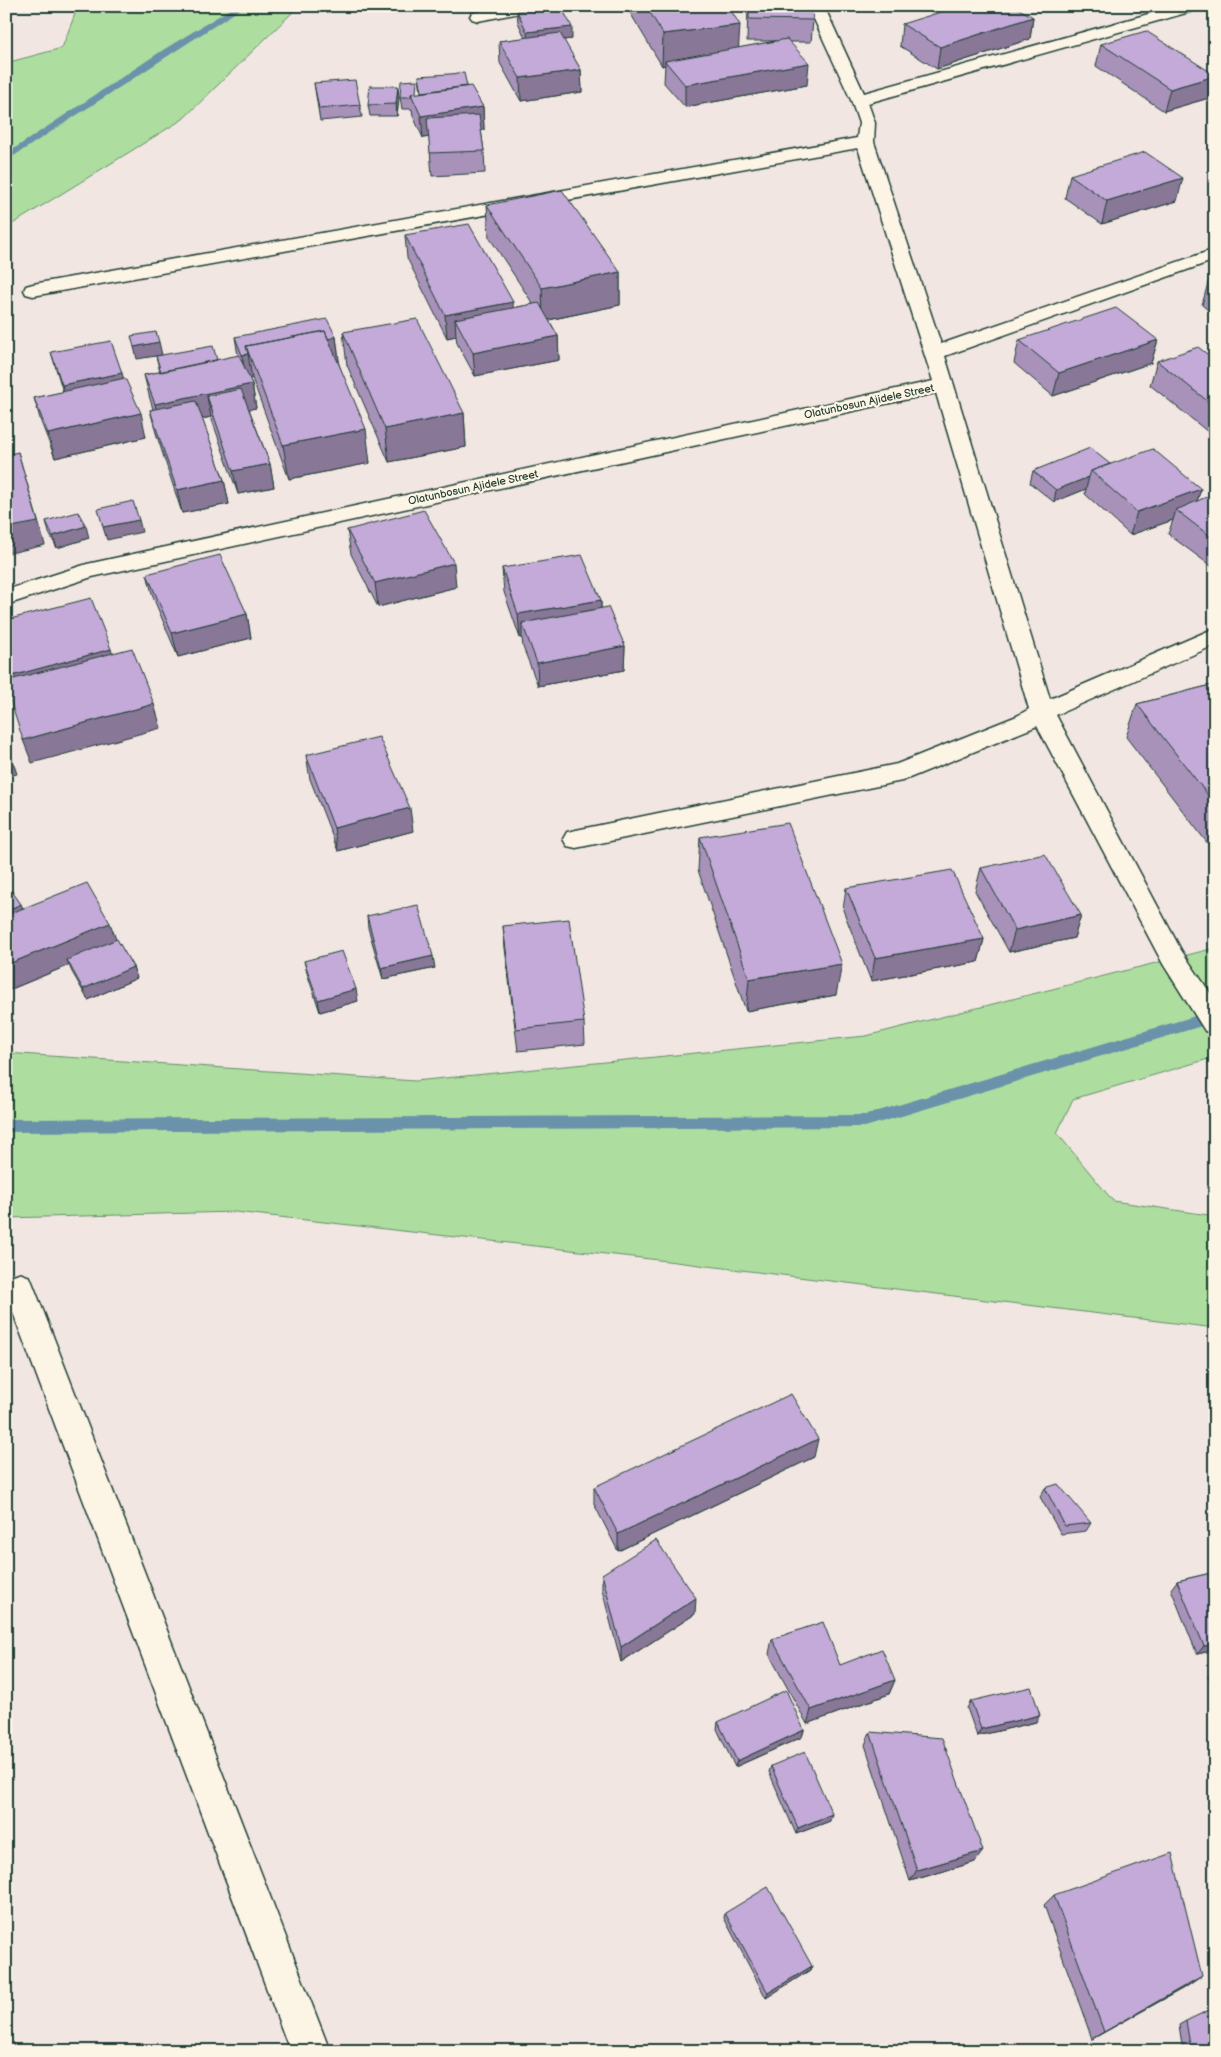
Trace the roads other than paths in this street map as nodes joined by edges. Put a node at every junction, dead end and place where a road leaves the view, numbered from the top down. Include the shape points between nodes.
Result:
1 (531, 6) edge
2 (816, 6) edge
3 (1195, 6) edge
4 (478, 16) dead end
5 (859, 100) junction
6 (865, 142) junction
7 (1215, 254) edge
8 (33, 290) dead end
9 (934, 352) junction
10 (942, 385) junction
11 (6, 598) edge
12 (1215, 636) edge
13 (1042, 712) junction
14 (576, 839) dead end
15 (1215, 1023) edge
16 (19, 1286) dead end
17 (310, 2051) edge

1 - 4 street
2 - 5 street
3 - 5 street
5 - 6 street via 867,123
6 - 8 street
6 - 9 street
7 - 9 street
9 - 10 street
10 - 11 street, Olatunbosun Ajidele Street via 87,571
10 - 13 street
12 - 13 street
13 - 14 street via 902,772
13 - 15 street via 1172,957
16 - 17 street

